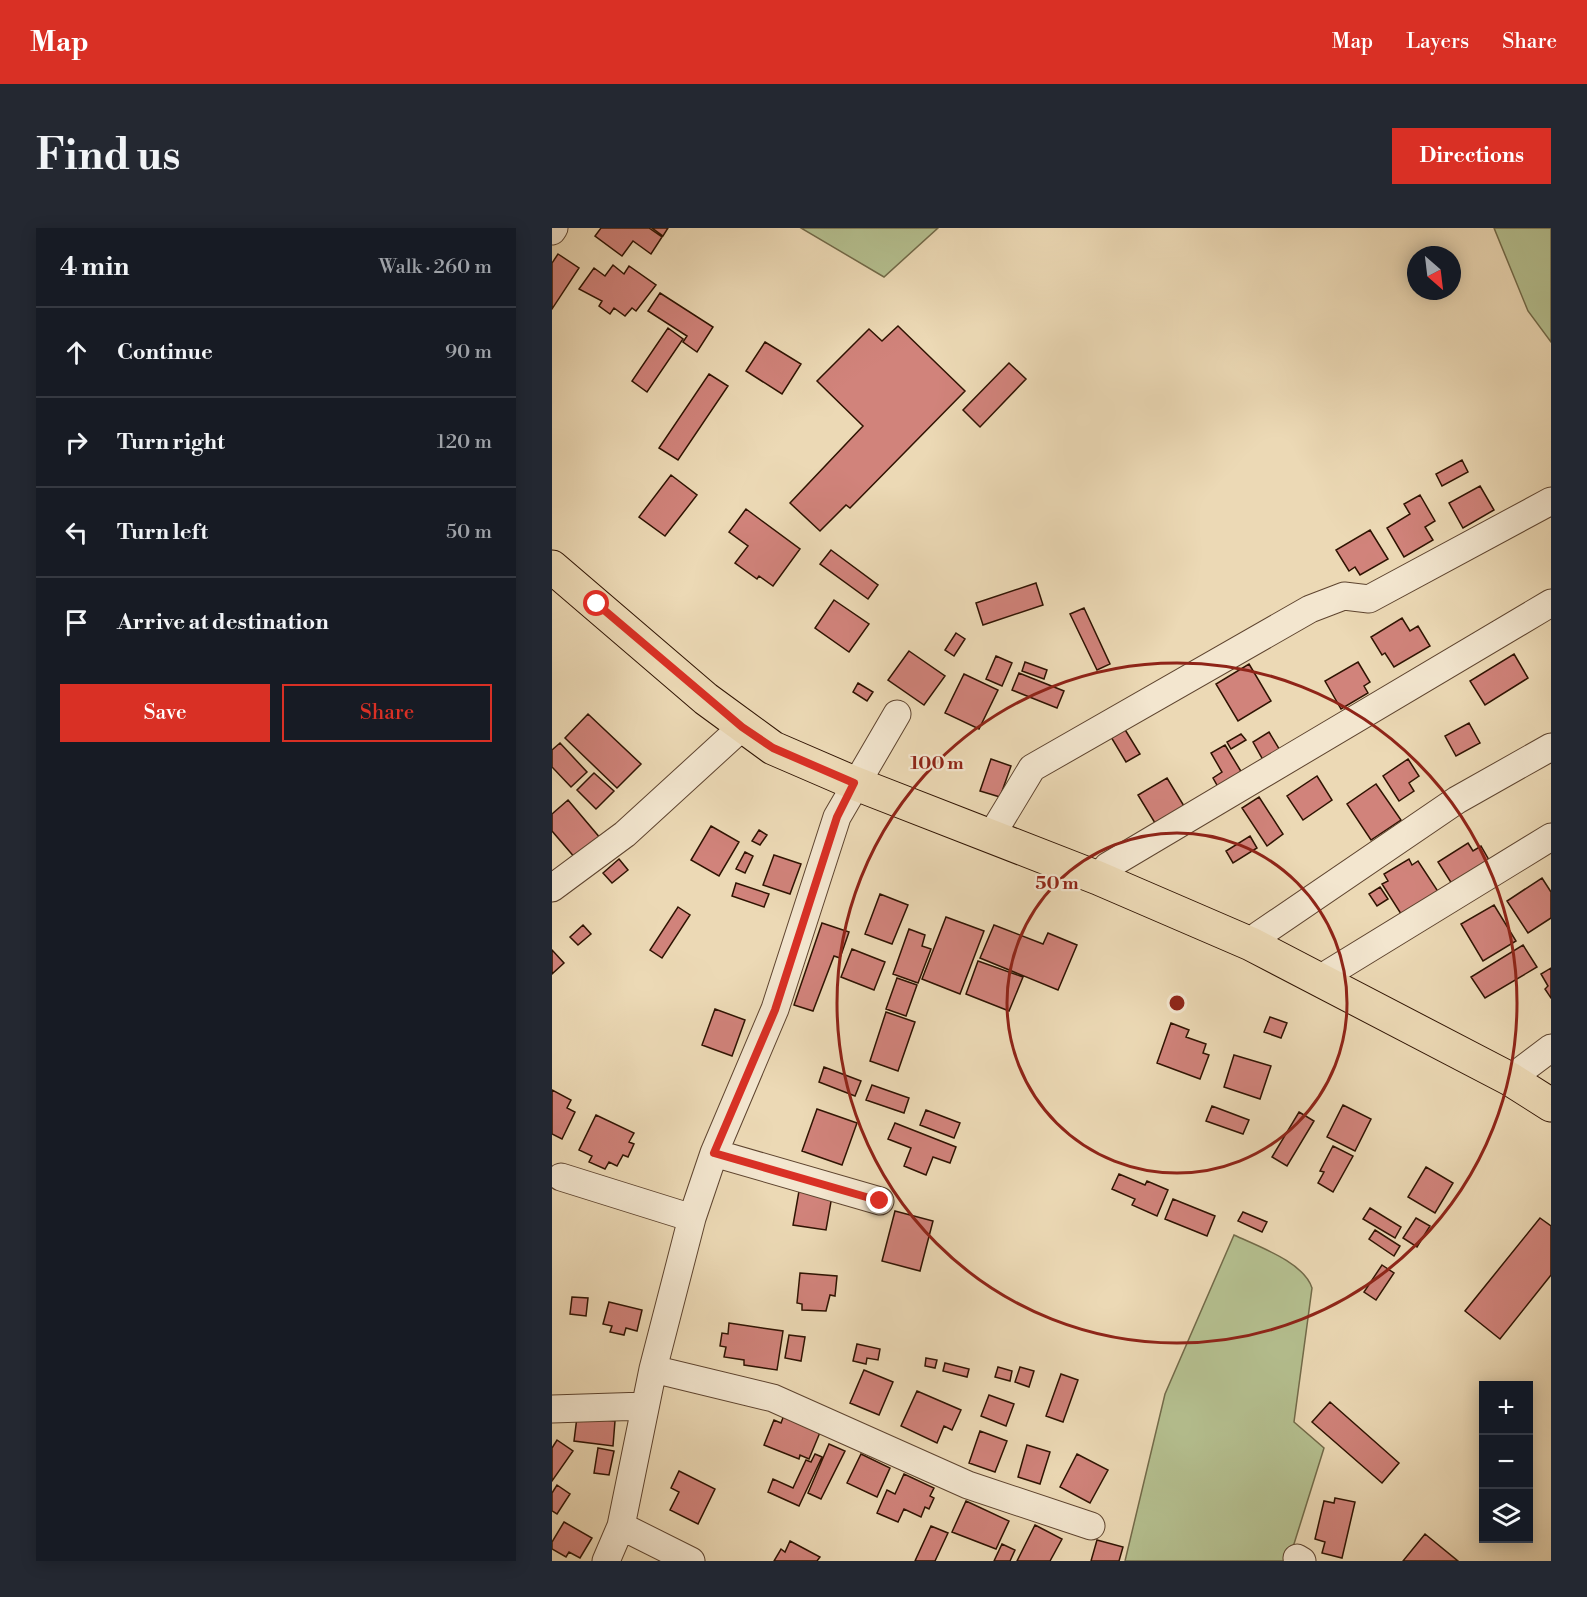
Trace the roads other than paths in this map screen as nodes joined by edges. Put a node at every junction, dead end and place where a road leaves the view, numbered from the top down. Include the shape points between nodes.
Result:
1 (1551, 501) edge
2 (552, 567) edge
3 (1551, 603) edge
4 (897, 714) dead end
5 (742, 727) junction
6 (1551, 747) edge
7 (854, 783) junction
8 (991, 836) junction
9 (1551, 837) edge
10 (1098, 878) junction
11 (552, 888) edge
12 (1251, 944) junction
13 (1321, 978) junction
14 (1551, 1048) edge
15 (1510, 1079) junction
16 (1551, 1105) edge
17 (714, 1153) junction
18 (561, 1177) dead end
19 (880, 1201) dead end
20 (692, 1218) junction
21 (653, 1369) junction
22 (645, 1406) junction
23 (552, 1409) edge
24 (621, 1526) junction
25 (1091, 1526) dead end
26 (606, 1561) edge
27 (691, 1561) edge

1 - 8 street via 1369,599 1344,596 1310,609 1032,768
2 - 5 main road
3 - 10 street via 1108,866
4 - 7 street
5 - 7 main road via 773,748
5 - 11 street via 625,834
6 - 12 street via 1457,800
7 - 8 main road
7 - 17 street via 837,817 775,1010
8 - 10 main road
9 - 13 street
10 - 12 main road
12 - 13 main road
13 - 15 main road
14 - 15 street
15 - 16 main road
17 - 19 street
17 - 20 street
18 - 20 street
20 - 21 street
21 - 22 street
21 - 25 street via 773,1398 969,1485
22 - 23 street
22 - 24 street
24 - 26 street
24 - 27 street

